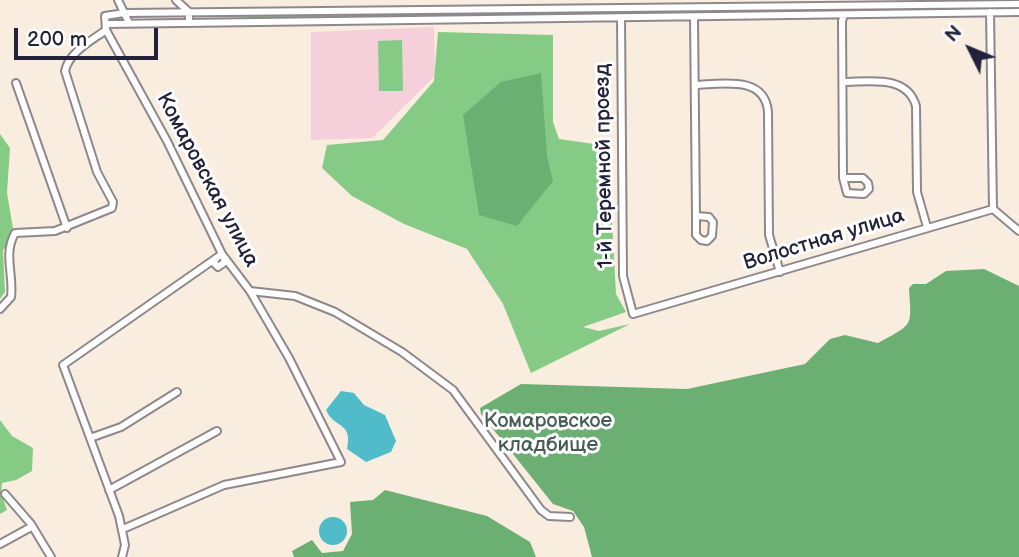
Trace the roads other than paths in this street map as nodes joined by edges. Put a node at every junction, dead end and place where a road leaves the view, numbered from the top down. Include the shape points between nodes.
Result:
1 (118, 0) edge
2 (176, 0) edge
3 (405, 0) edge
4 (817, 0) edge
5 (864, 0) edge
6 (1008, 2) edge
7 (635, 4) edge
8 (1019, 4) edge
9 (824, 6) junction
10 (405, 10) junction
11 (857, 10) junction
12 (340, 11) junction
13 (189, 12) junction
14 (989, 12) junction
15 (1019, 12) edge
16 (124, 13) junction
17 (844, 15) junction
18 (621, 17) junction
19 (694, 17) junction
20 (340, 20) junction
21 (129, 23) junction
22 (189, 23) junction
23 (106, 27) junction
24 (843, 82) junction
25 (16, 83) dead end
26 (695, 85) junction
27 (843, 178) dead end
28 (993, 209) junction
29 (696, 215) dead end
30 (927, 227) junction
31 (67, 228) junction
32 (1019, 231) edge
33 (220, 256) junction
34 (780, 272) junction
35 (250, 291) junction
36 (0, 309) edge
37 (633, 314) joint
38 (177, 392) dead end
39 (217, 431) dead end
40 (90, 438) junction
41 (108, 490) junction
42 (5, 494) dead end
43 (570, 517) dead end
44 (32, 527) junction
45 (122, 529) junction
46 (0, 544) edge
47 (51, 557) edge
48 (122, 557) edge

1 - 16 street
2 - 13 street
3 - 10 street
4 - 9 street
5 - 11 street
6 - 8 street
6 - 11 street
7 - 9 street
7 - 10 street
9 - 11 street
10 - 12 street
11 - 14 street
11 - 17 street
12 - 13 street
12 - 20 street
13 - 16 street
13 - 22 street
14 - 15 street
14 - 28 street
16 - 21 street
16 - 23 street, Комаровская улица via 104,16
17 - 19 street
17 - 24 street
18 - 19 street
18 - 20 street
18 - 37 street, 1-й Теремной проезд via 623,276
19 - 26 street
20 - 22 street
21 - 22 street
21 - 23 street
23 - 31 street via 76,52 65,71 112,208
23 - 33 street, Комаровская улица via 167,141
24 - 27 street
24 - 30 street via 893,83 912,97 916,106 917,192
25 - 31 street
26 - 29 street
26 - 34 street via 744,84 764,97 769,235
28 - 30 street, Волостная улица
28 - 32 street
30 - 34 street, Волостная улица
31 - 36 street via 15,233 10,241 11,297
33 - 35 street, Комаровская улица
33 - 40 street via 62,365
34 - 37 street, Волостная улица
35 - 43 street via 295,296 335,312 402,352 462,400 541,510 549,516
35 - 45 street, Комаровская улица via 341,462 224,485
38 - 40 street via 121,428
39 - 41 street
40 - 41 street
41 - 45 street
42 - 44 street
44 - 46 street
44 - 47 street
45 - 48 street

